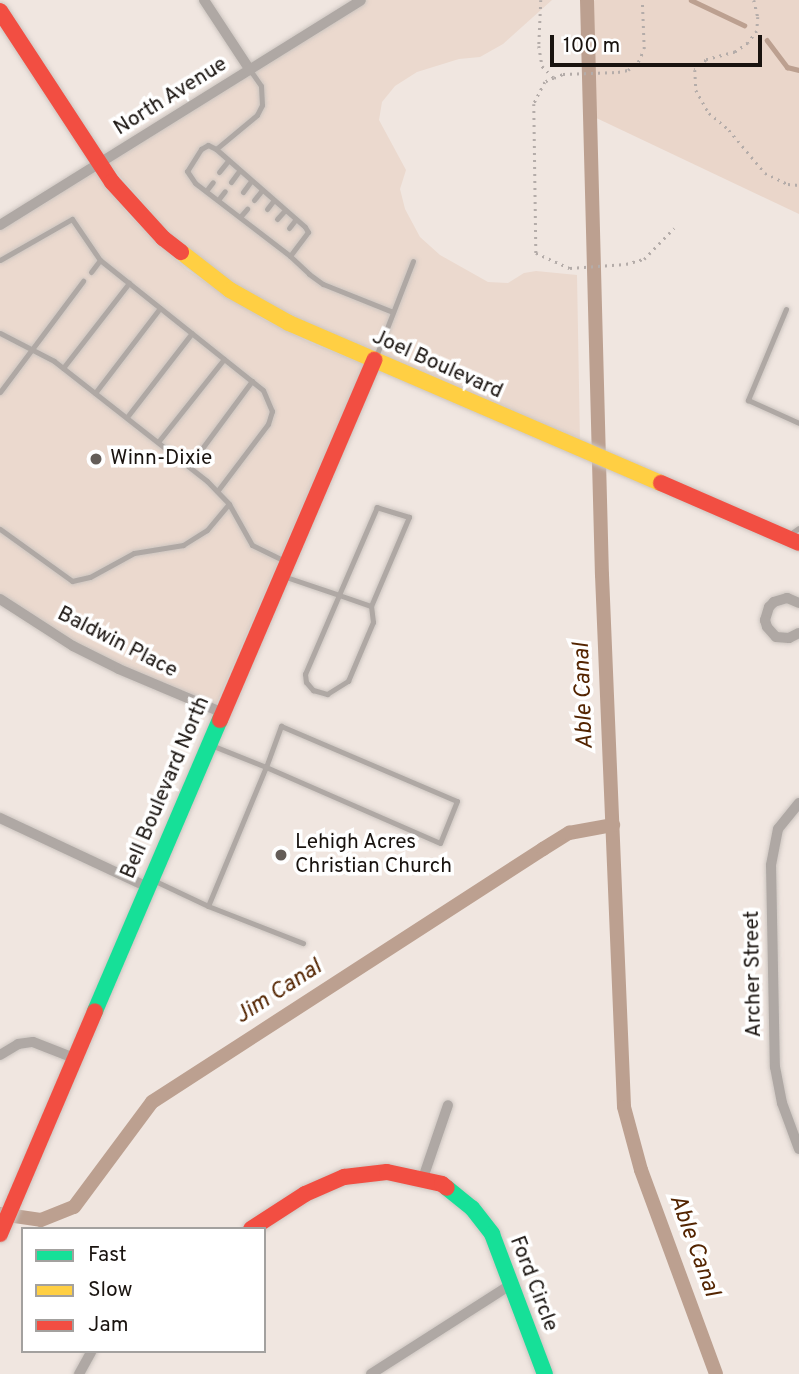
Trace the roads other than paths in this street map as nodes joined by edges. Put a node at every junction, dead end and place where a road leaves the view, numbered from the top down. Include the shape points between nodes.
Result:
1 (204, 0) edge
2 (361, 0) edge
3 (0, 11) edge
4 (250, 70) junction
5 (216, 149) junction
6 (228, 161) junction
7 (99, 164) junction
8 (239, 171) junction
9 (219, 173) dead end
10 (231, 181) dead end
11 (251, 181) junction
12 (213, 182) dead end
13 (262, 190) junction
14 (205, 191) junction
15 (225, 191) dead end
16 (243, 192) dead end
17 (218, 200) junction
18 (254, 200) dead end
19 (274, 200) junction
20 (236, 202) dead end
21 (247, 209) dead end
22 (267, 209) dead end
23 (230, 210) junction
24 (285, 210) junction
25 (240, 217) junction
26 (259, 219) dead end
27 (277, 219) dead end
28 (296, 219) junction
29 (0, 225) edge
30 (253, 227) junction
31 (270, 228) dead end
32 (289, 228) dead end
33 (264, 236) junction
34 (281, 237) dead end
35 (275, 244) junction
36 (290, 256) junction
37 (0, 260) edge
38 (100, 260) junction
39 (413, 261) dead end
40 (91, 272) dead end
41 (83, 281) dead end
42 (129, 283) junction
43 (160, 308) junction
44 (786, 309) dead end
45 (393, 312) junction
46 (0, 333) edge
47 (192, 333) junction
48 (33, 348) junction
49 (224, 359) junction
50 (374, 360) junction
51 (63, 368) junction
52 (252, 381) junction
53 (0, 393) edge
54 (95, 393) junction
55 (127, 417) junction
56 (799, 423) edge
57 (159, 442) junction
58 (188, 466) junction
59 (218, 490) junction
60 (229, 504) junction
61 (0, 529) edge
62 (795, 536) edge
63 (283, 568) junction
64 (799, 588) edge
65 (339, 595) junction
66 (0, 599) edge
67 (797, 602) edge
68 (371, 606) junction
69 (799, 633) edge
70 (221, 712) junction
71 (207, 744) junction
72 (266, 767) junction
73 (799, 803) edge
74 (0, 818) edge
75 (149, 883) junction
76 (208, 906) junction
77 (303, 943) dead end
78 (0, 1055) edge
79 (74, 1058) junction
80 (447, 1105) dead end
81 (793, 1116) edge
82 (799, 1149) edge
83 (423, 1178) junction
84 (254, 1227) edge
85 (0, 1234) edge
86 (512, 1284) junction
87 (91, 1353) edge
88 (79, 1374) edge
89 (370, 1374) edge
90 (545, 1374) edge

1 - 4 street
2 - 4 street, North Avenue
3 - 7 street, Joel Boulevard
4 - 5 lane via 261,86 262,105 257,116
4 - 7 street, North Avenue
5 - 6 lane
5 - 14 lane via 208,145 201,149 187,171
6 - 8 lane
6 - 9 lane
7 - 29 street, North Avenue
7 - 50 street, Joel Boulevard via 135,210 193,264 269,313
8 - 10 lane
8 - 11 lane
11 - 13 lane
11 - 16 lane
12 - 14 lane
13 - 18 lane
13 - 19 lane
14 - 17 lane
15 - 17 lane
17 - 23 lane
19 - 22 lane
19 - 24 lane
20 - 23 lane
21 - 25 lane
23 - 25 lane
24 - 27 lane
24 - 28 lane
25 - 30 lane
26 - 30 lane
28 - 32 lane
28 - 36 lane via 308,232
30 - 33 lane
31 - 33 lane
33 - 35 lane
34 - 35 lane
35 - 36 lane
36 - 45 lane via 323,284
37 - 38 lane via 72,219
38 - 40 lane
38 - 42 lane
39 - 45 lane
41 - 48 lane
42 - 43 lane
42 - 51 lane
43 - 47 lane
43 - 54 lane
44 - 56 lane via 748,400
45 - 50 lane
46 - 48 lane
47 - 49 lane
47 - 55 lane
48 - 51 lane
48 - 53 lane
49 - 52 lane
49 - 57 lane
50 - 62 street, Joel Boulevard via 573,448
50 - 63 street, Bell Boulevard North
51 - 54 lane
52 - 58 lane
52 - 59 lane via 263,390 272,411 268,424
54 - 55 lane
55 - 57 lane
57 - 58 lane
58 - 59 lane
59 - 60 lane
60 - 61 lane via 207,530 183,545 134,553 90,577 72,580
60 - 63 lane via 252,545
63 - 65 lane
63 - 70 street, Bell Boulevard North
64 - 67 street
65 - 68 lane
65 - 68 lane via 305,674 313,690 327,695 348,681 373,622
65 - 68 lane via 377,507 409,517
66 - 70 street, Baldwin Place via 73,646
67 - 69 street via 774,601 765,620 776,637
70 - 71 street, Bell Boulevard North
71 - 72 lane
71 - 75 street, Bell Boulevard North
72 - 72 lane via 281,726 457,801 440,843
72 - 76 lane
73 - 81 street, Archer Street via 778,829 771,865 775,1067
74 - 75 street
75 - 76 lane
75 - 79 street, Bell Boulevard North
76 - 77 lane
78 - 79 street via 18,1044 33,1042
79 - 85 street, Bell Boulevard North
80 - 83 street
81 - 82 street, Archer Street
83 - 84 street, Ford Circle via 387,1172 344,1177 305,1194
83 - 86 street, Ford Circle via 458,1195 477,1214 496,1242
86 - 89 street
86 - 90 street, Ford Circle
87 - 88 street

